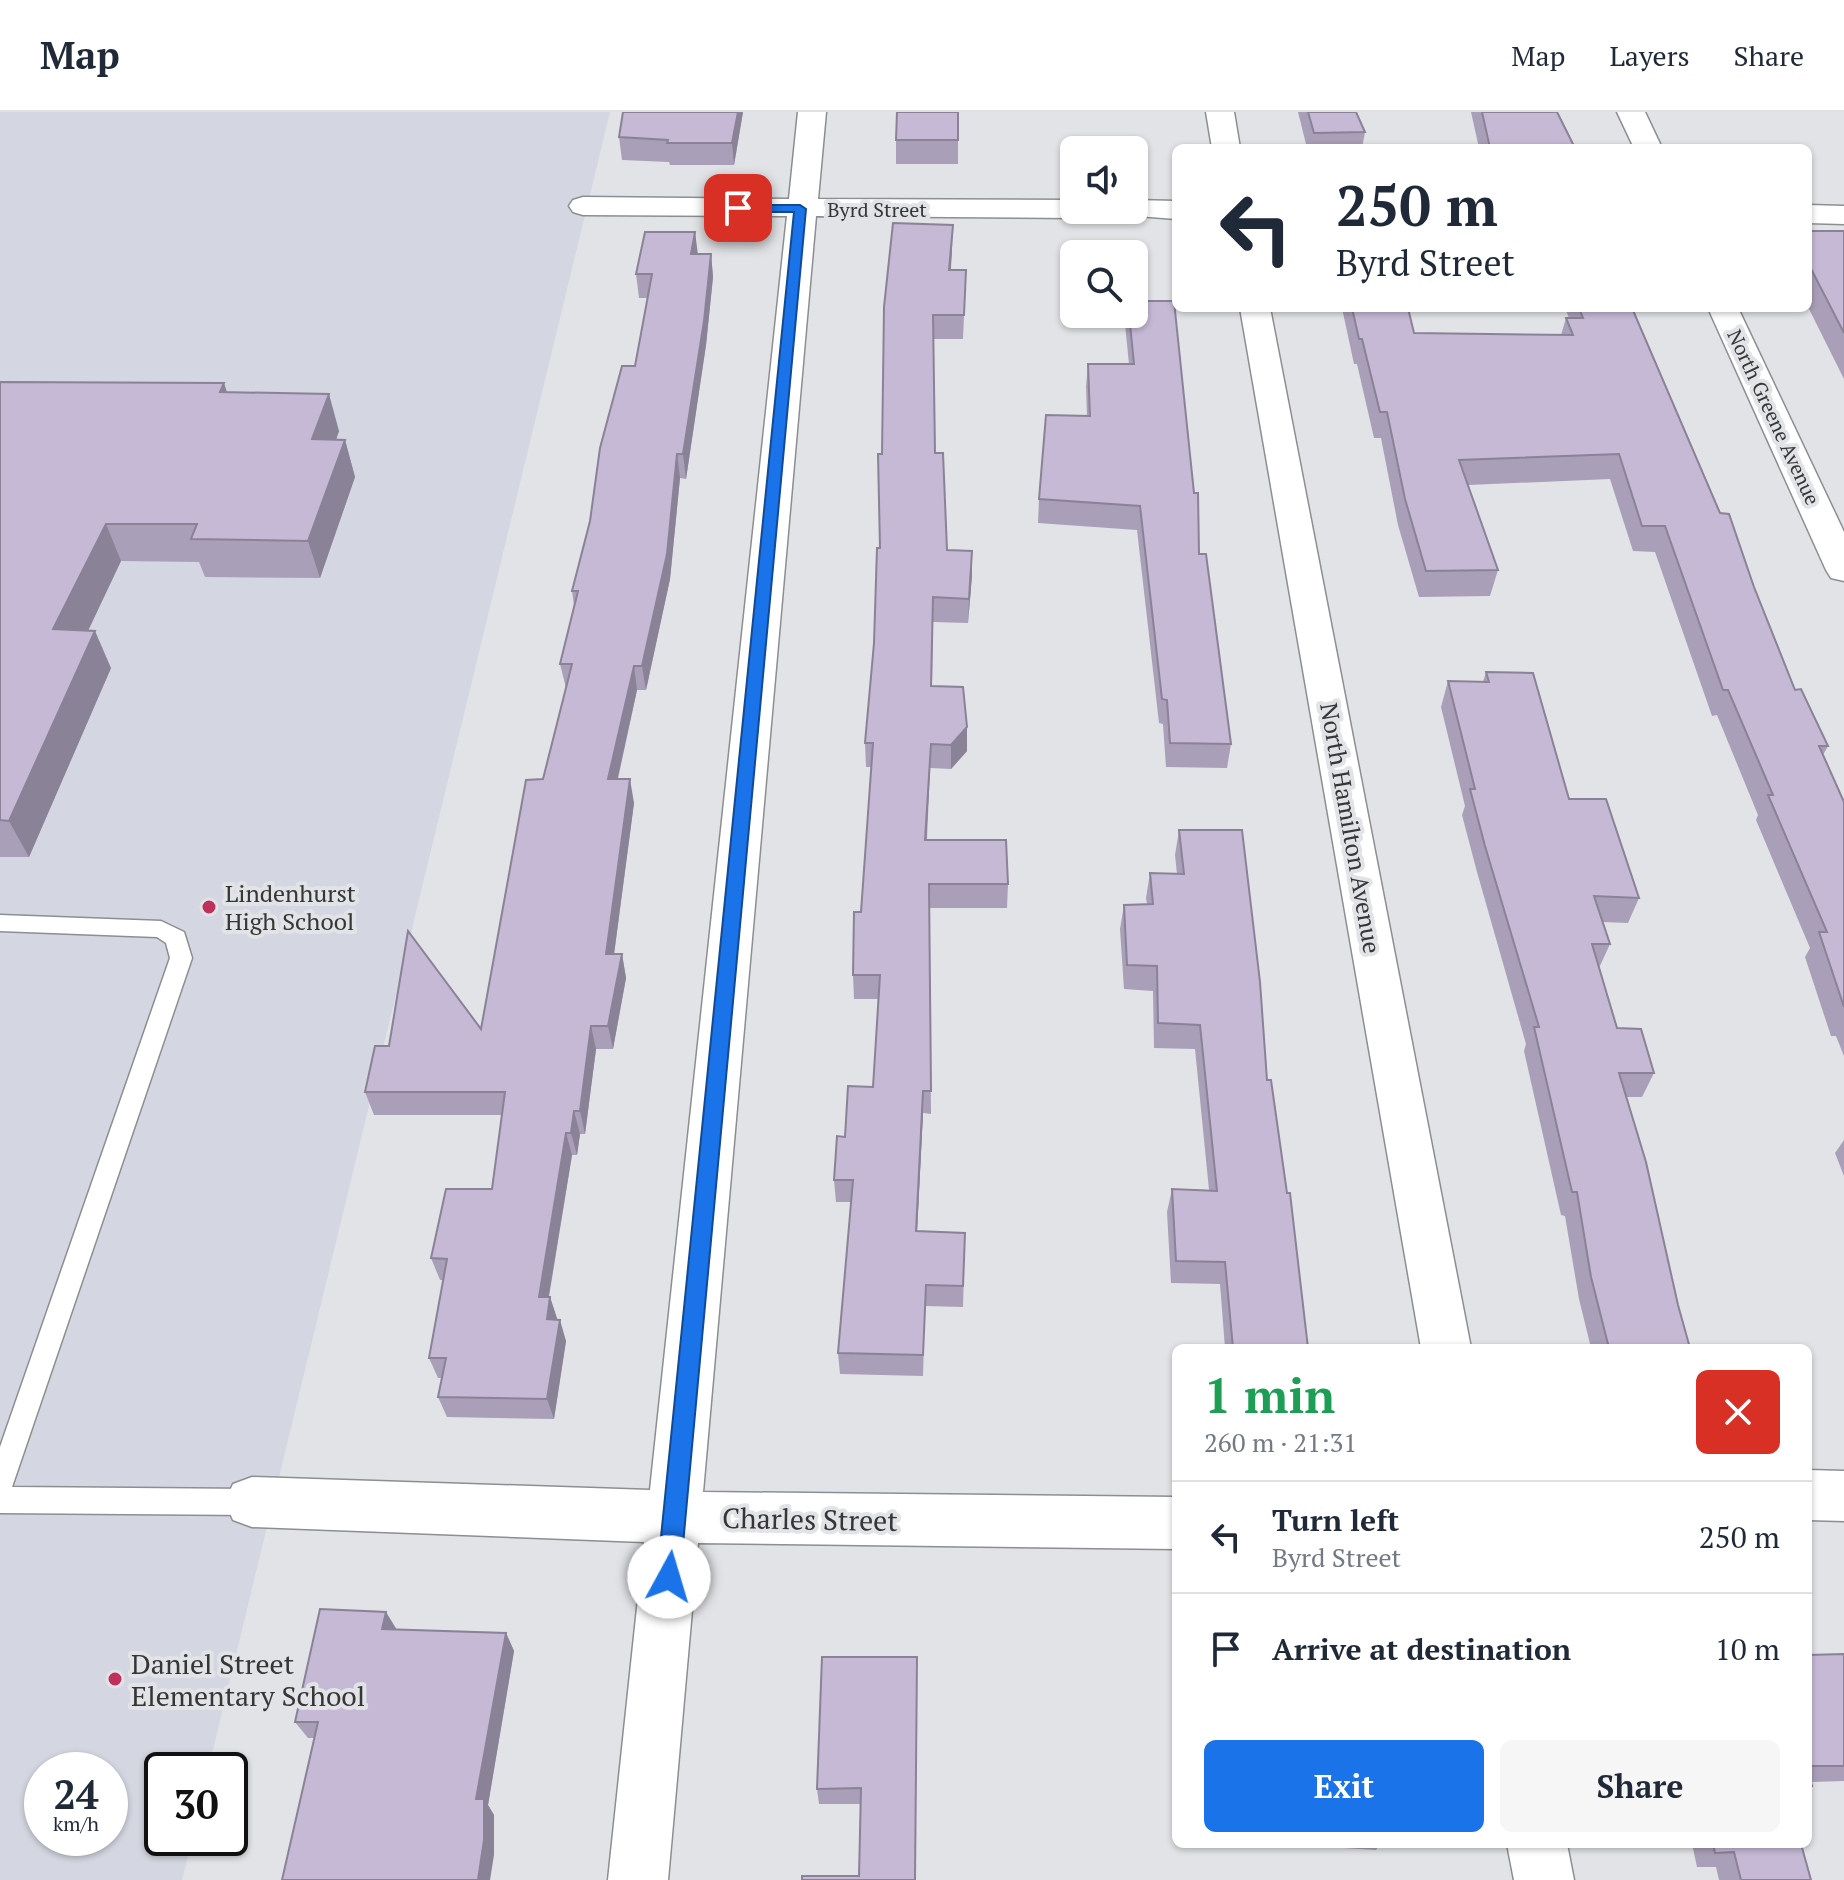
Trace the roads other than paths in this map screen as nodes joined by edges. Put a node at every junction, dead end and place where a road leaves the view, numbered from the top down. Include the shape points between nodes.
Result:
1 (812, 112) edge
2 (1220, 112) edge
3 (1631, 112) edge
4 (1225, 144) edge
5 (1646, 144) edge
6 (583, 206) dead end
7 (800, 209) junction
8 (1060, 209) edge
9 (1148, 209) edge
10 (1172, 210) edge
11 (1812, 214) edge
12 (1844, 215) edge
13 (1256, 312) edge
14 (1725, 312) edge
15 (1844, 570) edge
16 (0, 923) edge
17 (1445, 1344) edge
18 (0, 1485) edge
19 (1812, 1495) edge
20 (1844, 1496) edge
21 (0, 1500) edge
22 (252, 1502) joint
23 (675, 1517) junction
24 (1172, 1523) edge
25 (1538, 1848) edge
26 (638, 1880) edge
27 (1544, 1880) edge

1 - 7 street
2 - 4 street
3 - 5 street
6 - 7 street, Byrd Street
7 - 8 street, Byrd Street
7 - 23 street
9 - 10 street
11 - 12 street
13 - 17 street, North Hamilton Avenue
14 - 15 street, North Greene Avenue
16 - 18 lane via 161,929 176,938 181,958
19 - 20 street
21 - 22 lane
22 - 23 street, Charles Street
23 - 24 street, Charles Street
23 - 26 street
25 - 27 street

